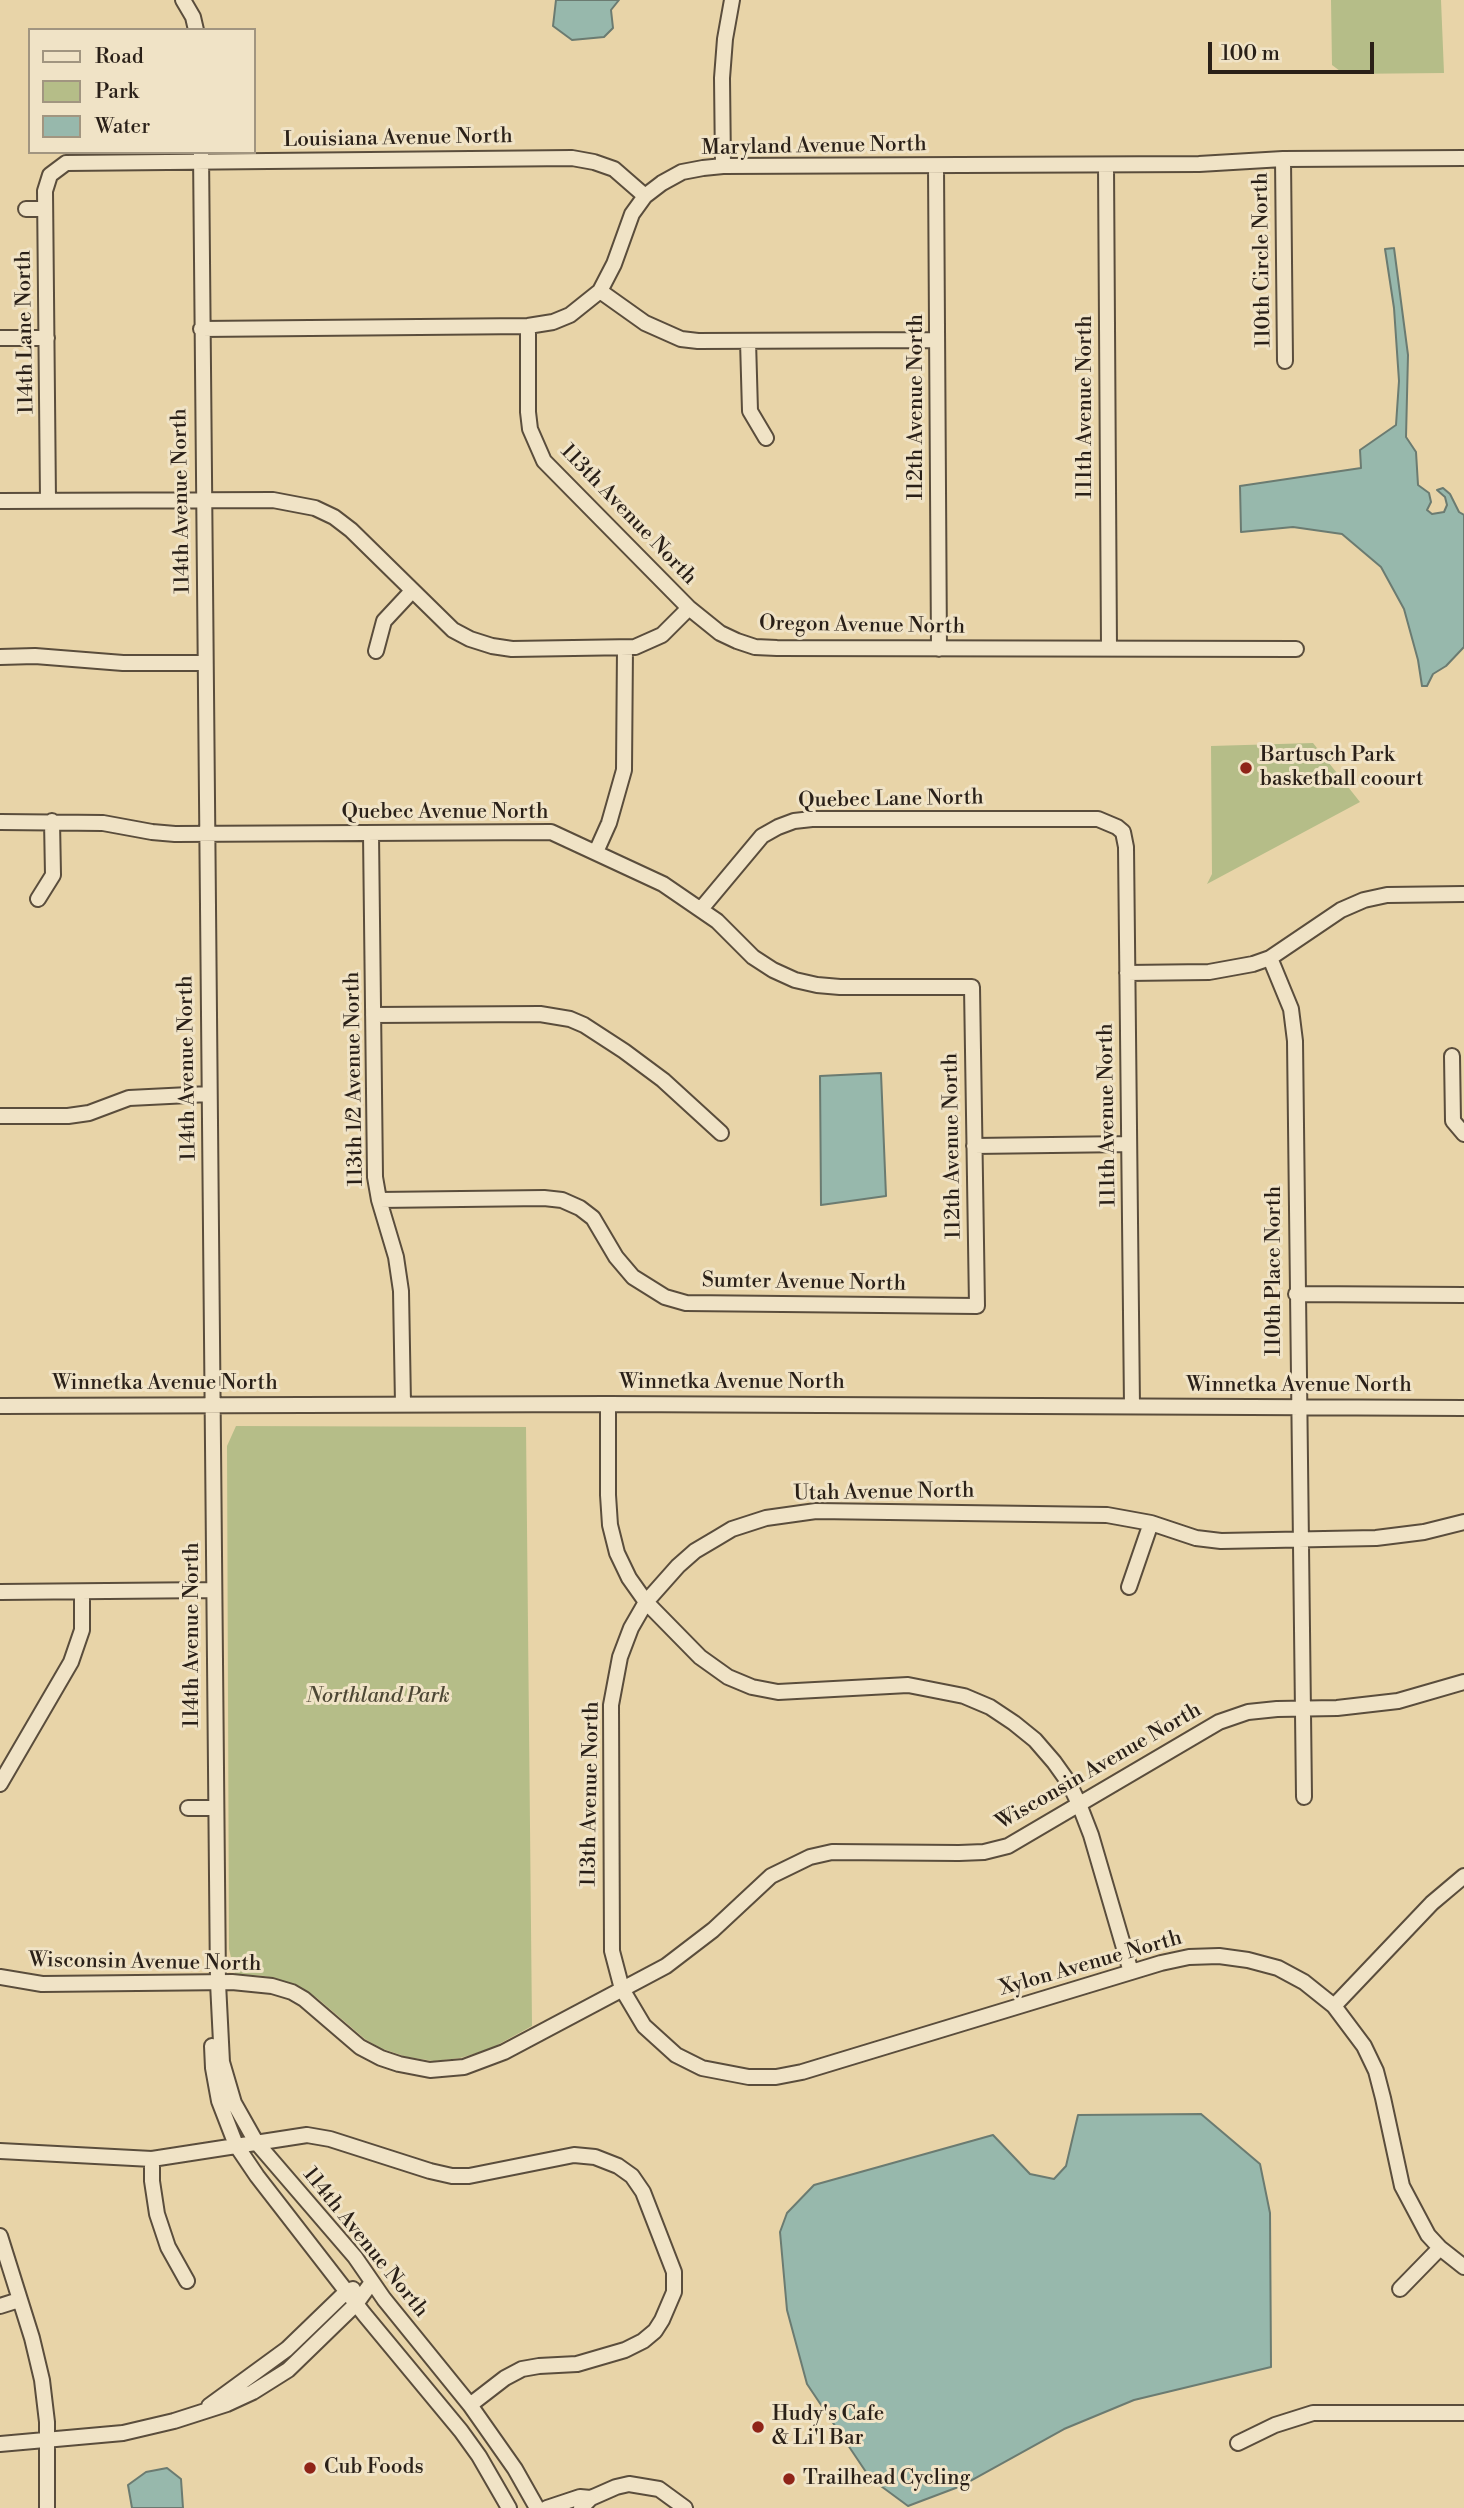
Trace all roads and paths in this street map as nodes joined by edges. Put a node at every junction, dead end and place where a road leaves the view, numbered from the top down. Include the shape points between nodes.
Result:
1 (183, 0) edge
2 (732, 0) edge
3 (196, 28) edge
4 (201, 157) edge
5 (1464, 158) edge
6 (1283, 159) junction
7 (1106, 165) junction
8 (723, 166) junction
9 (936, 166) junction
10 (57, 168) joint
11 (645, 196) junction
12 (26, 209) dead end
13 (45, 209) junction
14 (600, 290) junction
15 (528, 326) junction
16 (201, 329) junction
17 (0, 338) edge
18 (47, 338) junction
19 (937, 340) junction
20 (748, 341) junction
21 (1285, 361) dead end
22 (766, 438) dead end
23 (48, 500) junction
24 (203, 500) junction
25 (0, 501) edge
26 (412, 591) junction
27 (689, 608) junction
28 (625, 648) junction
29 (1108, 648) junction
30 (939, 649) junction
31 (1296, 649) dead end
32 (376, 651) dead end
33 (0, 657) edge
34 (205, 663) junction
35 (52, 821) junction
36 (0, 822) edge
37 (1117, 827) joint
38 (206, 833) junction
39 (372, 834) junction
40 (596, 852) junction
41 (1464, 894) edge
42 (38, 899) dead end
43 (701, 909) junction
44 (1270, 958) junction
45 (1127, 973) junction
46 (972, 986) joint
47 (373, 1015) junction
48 (1452, 1056) dead end
49 (209, 1094) junction
50 (0, 1116) edge
51 (721, 1133) dead end
52 (1464, 1134) edge
53 (1129, 1144) junction
54 (974, 1146) junction
55 (379, 1200) junction
56 (1296, 1294) junction
57 (1464, 1295) edge
58 (977, 1306) joint
59 (404, 1404) junction
60 (608, 1404) junction
61 (213, 1405) junction
62 (0, 1406) edge
63 (1132, 1406) junction
64 (1297, 1407) junction
65 (1464, 1408) edge
66 (1464, 1522) edge
67 (1151, 1524) junction
68 (1299, 1539) junction
69 (1129, 1587) dead end
70 (214, 1590) junction
71 (0, 1592) edge
72 (82, 1592) junction
73 (646, 1602) junction
74 (1464, 1682) edge
75 (1302, 1708) junction
76 (0, 1784) edge
77 (1304, 1797) dead end
78 (1079, 1804) junction
79 (188, 1808) dead end
80 (216, 1808) junction
81 (1464, 1876) edge
82 (1131, 1972) junction
83 (0, 1977) edge
84 (218, 1983) junction
85 (622, 1989) junction
86 (1334, 2006) junction
87 (256, 2142) junction
88 (236, 2145) junction
89 (0, 2151) edge
90 (152, 2159) junction
91 (0, 2236) edge
92 (1440, 2248) junction
93 (1464, 2267) edge
94 (187, 2281) dead end
95 (372, 2282) junction
96 (1400, 2290) dead end
97 (346, 2292) junction
98 (19, 2300) junction
99 (356, 2304) junction
100 (0, 2306) edge
101 (470, 2405) junction
102 (205, 2409) junction
103 (1464, 2413) edge
104 (47, 2441) junction
105 (1238, 2443) dead end
106 (0, 2444) edge
107 (586, 2503) edge
108 (47, 2508) edge
109 (509, 2508) edge
110 (537, 2508) edge
111 (547, 2508) edge
112 (685, 2508) edge

1 - 3 street
2 - 8 street via 722,78
4 - 10 street, Louisiana Avenue North via 76,162
4 - 11 street, Louisiana Avenue North via 572,158 614,169
4 - 16 street, 114th Avenue North
5 - 6 street, Maryland Avenue North
6 - 7 street, Maryland Avenue North
6 - 21 street, 110th Circle North
7 - 9 street, Maryland Avenue North
7 - 29 street, 111th Avenue North
8 - 9 street, Maryland Avenue North
8 - 11 street, Maryland Avenue North via 682,172
9 - 19 street, 112th Avenue North
10 - 13 street, 114th Lane North via 47,183
11 - 14 street, Maryland Avenue North via 632,214
12 - 13 street
13 - 18 street, 114th Lane North
14 - 15 street, Maryland Avenue North via 570,315
14 - 20 street via 645,323 681,339
15 - 16 street, Maryland Avenue North
15 - 27 street, 113th Avenue North via 530,429 544,461
16 - 24 street, 114th Avenue North
17 - 18 street
18 - 23 street, 114th Lane North
19 - 20 street
19 - 30 street, 112th Avenue North
20 - 22 street via 750,411
23 - 24 street
23 - 25 street
24 - 26 street via 273,499 315,508 351,530
24 - 34 street, 114th Avenue North
26 - 28 street via 453,630 492,646
26 - 32 street via 384,621
27 - 28 street via 662,635
27 - 30 street, Oregon Avenue North via 720,633 755,647
28 - 40 street via 624,770
29 - 30 street, Oregon Avenue North
29 - 31 street, Oregon Avenue North
33 - 34 street
34 - 38 street, 114th Avenue North
35 - 36 street, Quebec Avenue North
35 - 38 street, Quebec Avenue North
35 - 42 street via 52,875
37 - 43 street, Quebec Lane North via 1098,819 794,821 762,836
37 - 45 street, 111th Avenue North via 1126,847
38 - 39 street, Quebec Avenue North
38 - 49 street, 114th Avenue North
39 - 40 street, Quebec Avenue North via 539,831
39 - 47 street, 113th 1/2 Avenue North
40 - 43 street, Quebec Avenue North via 663,884
41 - 44 street via 1399,894 1363,900
43 - 46 street, Quebec Avenue North via 753,957 794,980 840,986
44 - 45 street via 1209,972
44 - 56 street, 110th Place North via 1291,1009 1294,1041
45 - 53 street, 111th Avenue North
46 - 54 street, 112th Avenue North
47 - 51 street via 540,1014 570,1019 634,1058
47 - 55 street, 113th 1/2 Avenue North
48 - 52 street via 1453,1121
49 - 50 street via 129,1098 68,1116
49 - 61 street, 114th Avenue North
53 - 54 street
53 - 63 street, 111th Avenue North
54 - 58 street, 112th Avenue North
55 - 58 street, Sumter Avenue North via 562,1200 593,1218 633,1277 665,1297 686,1303
55 - 59 street, 113th 1/2 Avenue North via 401,1291
56 - 57 street
56 - 64 street, 110th Place North
59 - 60 street, Winnetka Avenue North
59 - 61 street, Winnetka Avenue North
60 - 63 street, Winnetka Avenue North
60 - 73 street via 610,1525 617,1553
61 - 62 street, Winnetka Avenue North
61 - 70 street, 114th Avenue North
63 - 64 street, Winnetka Avenue North
64 - 65 street, Winnetka Avenue North
64 - 68 street, 110th Place North
66 - 68 street, Utah Avenue North via 1400,1536
67 - 68 street, Utah Avenue North via 1221,1541
67 - 69 street
67 - 73 street, Utah Avenue North via 1082,1513 783,1514 732,1530 695,1551
68 - 75 street, 110th Place North
70 - 72 street
70 - 80 street, 114th Avenue North
71 - 72 street
72 - 76 street via 82,1630 71,1662
73 - 78 street via 700,1657 752,1687 791,1692 908,1685 964,1696 990,1707 1035,1740 1069,1783
73 - 85 street, 113th Avenue North via 620,1657 611,1705 611,1933
74 - 75 street, Wisconsin Avenue North via 1398,1701
75 - 77 street, 110th Place North
75 - 78 street, Wisconsin Avenue North via 1248,1712 1219,1722
78 - 82 street
78 - 85 street, Wisconsin Avenue North via 1009,1846 984,1852 832,1852 810,1857 771,1876 690,1949
79 - 80 street
80 - 84 street, 114th Avenue North
81 - 86 street via 1432,1903
82 - 85 street, Xylon Avenue North via 776,2077 726,2074 676,2055 644,2026
82 - 86 street, Xylon Avenue North via 1189,1956 1248,1960 1278,1968
83 - 84 street, Wisconsin Avenue North via 43,1983
84 - 85 street, Wisconsin Avenue North via 251,1983 292,1992 370,2052 399,2064 441,2070 495,2057
84 - 87 street, 114th Avenue North via 226,2080
84 - 88 street, 114th Avenue North via 212,2009 213,2068 219,2101
86 - 92 street, Xylon Avenue North via 1376,2071 1402,2186 1423,2227
87 - 88 street
87 - 95 street, 114th Avenue North
87 - 101 street via 318,2137 452,2176 587,2155 618,2166 636,2182 674,2272 674,2292 655,2331 606,2357 522,2369
88 - 90 street
88 - 97 street, 114th Avenue North
89 - 90 street
90 - 94 street via 157,2214
91 - 98 street
92 - 93 street, Xylon Avenue North
92 - 96 street
95 - 97 street
95 - 99 street
95 - 101 street, 114th Avenue North
97 - 99 street, 114th Avenue North
97 - 102 street via 287,2349
98 - 100 street
98 - 104 street via 43,2380
99 - 102 street via 288,2370 253,2392
99 - 109 street, 114th Avenue North via 461,2431
101 - 110 street, 114th Avenue North
102 - 104 street via 123,2433
103 - 105 street via 1314,2413
104 - 106 street
104 - 108 street
107 - 111 street via 580,2497
107 - 112 street via 616,2487 645,2485 659,2489

